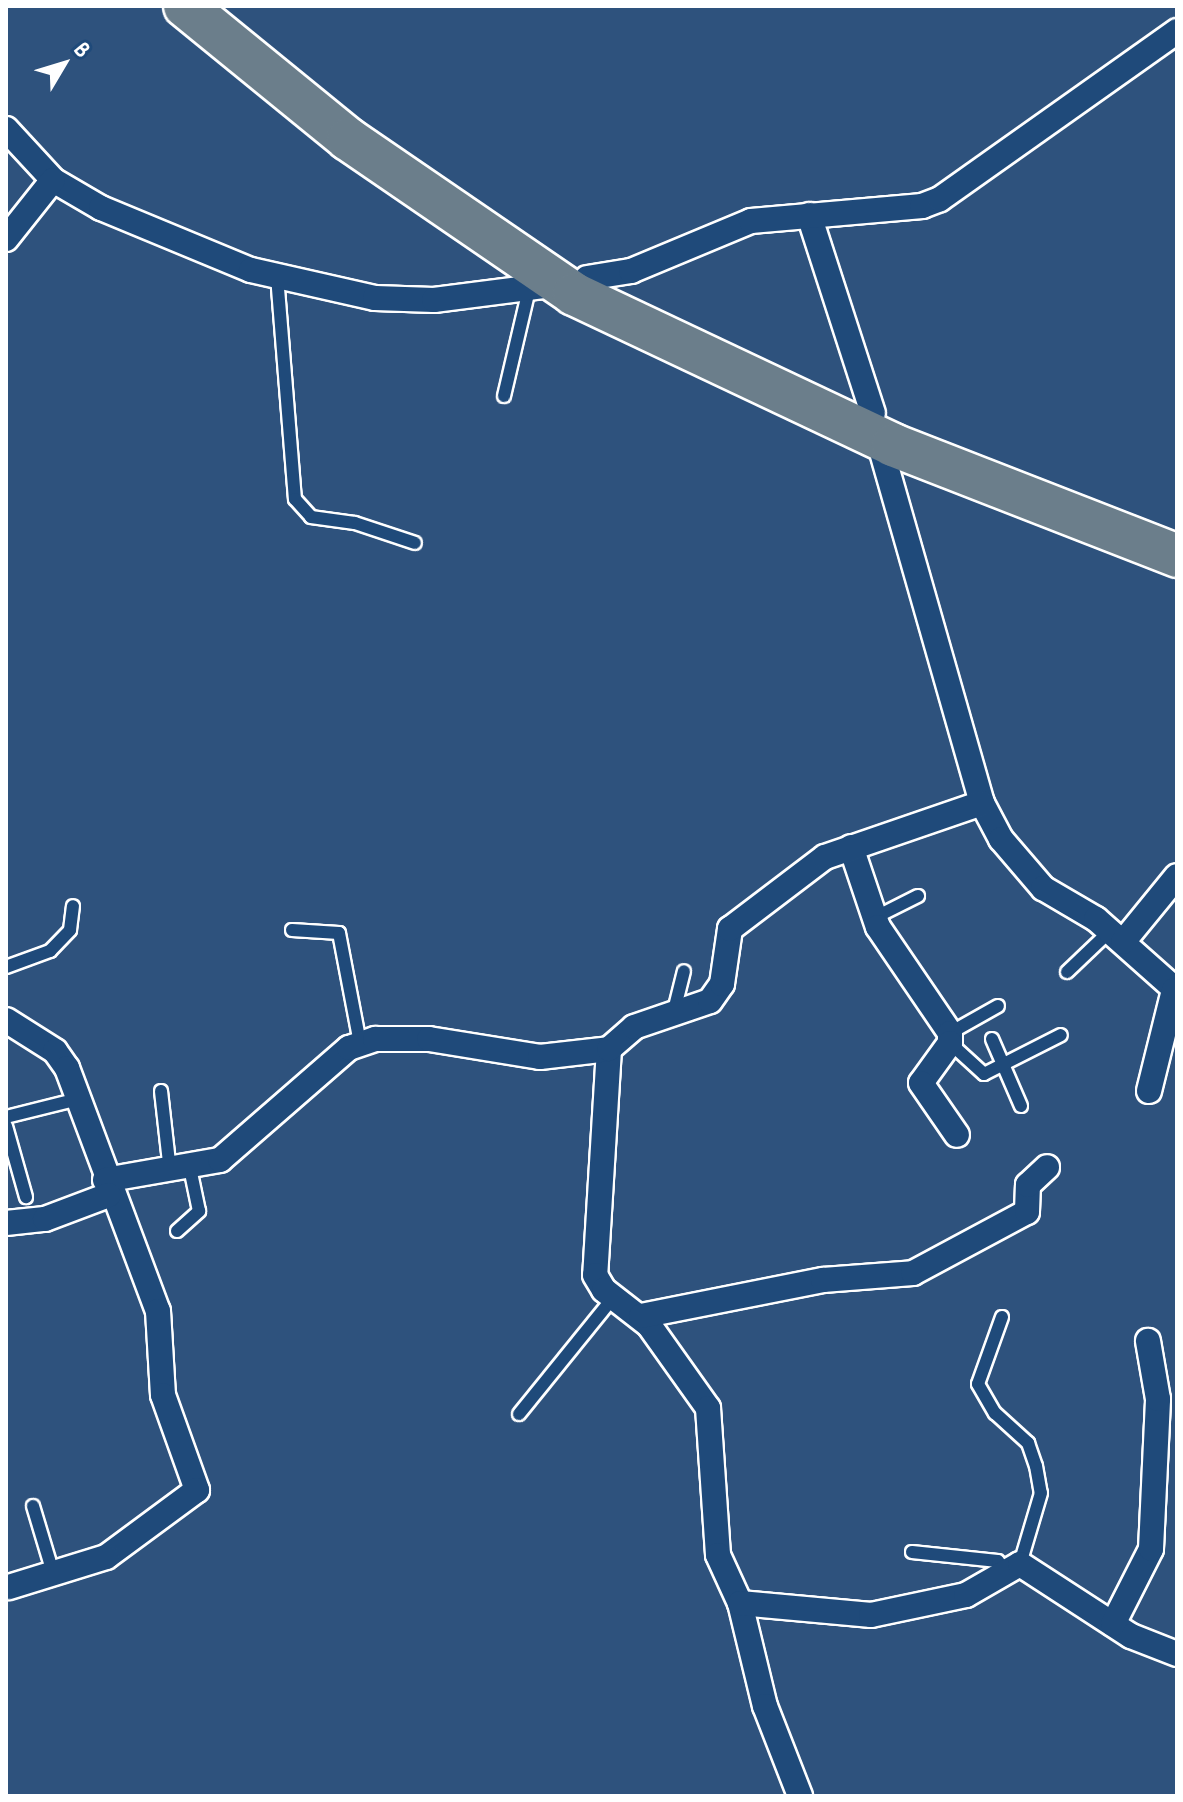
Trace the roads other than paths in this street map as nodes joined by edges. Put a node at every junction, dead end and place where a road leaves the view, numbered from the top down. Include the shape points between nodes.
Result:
1 (185, 6) edge
2 (217, 6) edge
3 (1177, 31) edge
4 (6, 129) edge
5 (387, 156) junction
6 (53, 180) junction
7 (809, 215) junction
8 (6, 239) edge
9 (277, 276) junction
10 (558, 283) junction
11 (504, 396) dead end
12 (876, 426) junction
13 (1177, 536) edge
14 (415, 543) dead end
15 (1177, 556) edge
16 (982, 803) junction
17 (851, 847) junction
18 (1177, 876) edge
19 (918, 896) dead end
20 (73, 906) dead end
21 (876, 917) junction
22 (292, 930) dead end
23 (1117, 936) junction
24 (6, 967) edge
25 (684, 971) dead end
26 (1067, 972) dead end
27 (1176, 990) edge
28 (998, 1006) dead end
29 (673, 1015) junction
30 (6, 1020) edge
31 (1061, 1035) dead end
32 (950, 1038) junction
33 (992, 1039) dead end
34 (360, 1043) junction
35 (609, 1049) junction
36 (1003, 1064) junction
37 (161, 1091) dead end
38 (1149, 1091) dead end
39 (78, 1099) junction
40 (1021, 1106) dead end
41 (6, 1117) edge
42 (6, 1126) edge
43 (957, 1135) dead end
44 (1047, 1167) dead end
45 (180, 1170) junction
46 (107, 1188) junction
47 (26, 1197) dead end
48 (6, 1223) edge
49 (177, 1231) dead end
50 (613, 1298) junction
51 (641, 1316) junction
52 (1002, 1317) dead end
53 (1148, 1341) dead end
54 (519, 1414) dead end
55 (33, 1506) dead end
56 (912, 1552) dead end
57 (1012, 1567) junction
58 (54, 1576) junction
59 (9, 1587) dead end
60 (740, 1603) junction
61 (1113, 1624) junction
62 (1177, 1654) edge
63 (800, 1796) edge

1 - 5 highway
2 - 5 highway
3 - 7 street via 940,199 922,206
4 - 6 street
5 - 10 highway
6 - 8 street
6 - 9 street via 174,241
7 - 10 street via 731,226 631,271
7 - 12 street
9 - 10 street via 375,298 434,300
9 - 14 lane via 295,499 311,517 355,523
10 - 11 lane
10 - 12 highway
12 - 13 highway
12 - 15 highway
12 - 16 street
16 - 17 street
16 - 23 street via 1032,877
17 - 21 street
17 - 29 street via 825,857 742,916 724,943 719,991 703,1005
18 - 23 street
19 - 21 lane
20 - 24 lane via 70,930 50,951
21 - 32 street
22 - 34 lane via 339,933
23 - 26 lane
23 - 27 street
25 - 29 lane
27 - 38 street
28 - 32 lane
29 - 35 street via 634,1027
30 - 39 street via 55,1051
31 - 36 lane
32 - 36 lane via 978,1073
32 - 43 street via 921,1083
33 - 36 lane
34 - 35 street via 429,1039 540,1057
34 - 45 street via 237,1149
35 - 50 street via 592,1259
36 - 40 lane
37 - 45 lane
39 - 41 lane
39 - 46 street
42 - 47 lane
44 - 51 street via 1028,1185 1027,1212 913,1273 823,1280
45 - 46 street
45 - 49 lane via 199,1211
46 - 48 street via 45,1219
46 - 58 street via 123,1211 158,1311 163,1395 197,1490 133,1543
50 - 51 street
50 - 54 lane
51 - 60 street via 708,1408 714,1538
52 - 57 lane via 978,1384 995,1413 1028,1443 1041,1493
53 - 61 street via 1158,1399 1151,1549
55 - 58 lane
56 - 57 lane
57 - 60 street via 966,1595 871,1615
57 - 61 street
58 - 59 street
60 - 63 street via 765,1706
61 - 62 street

